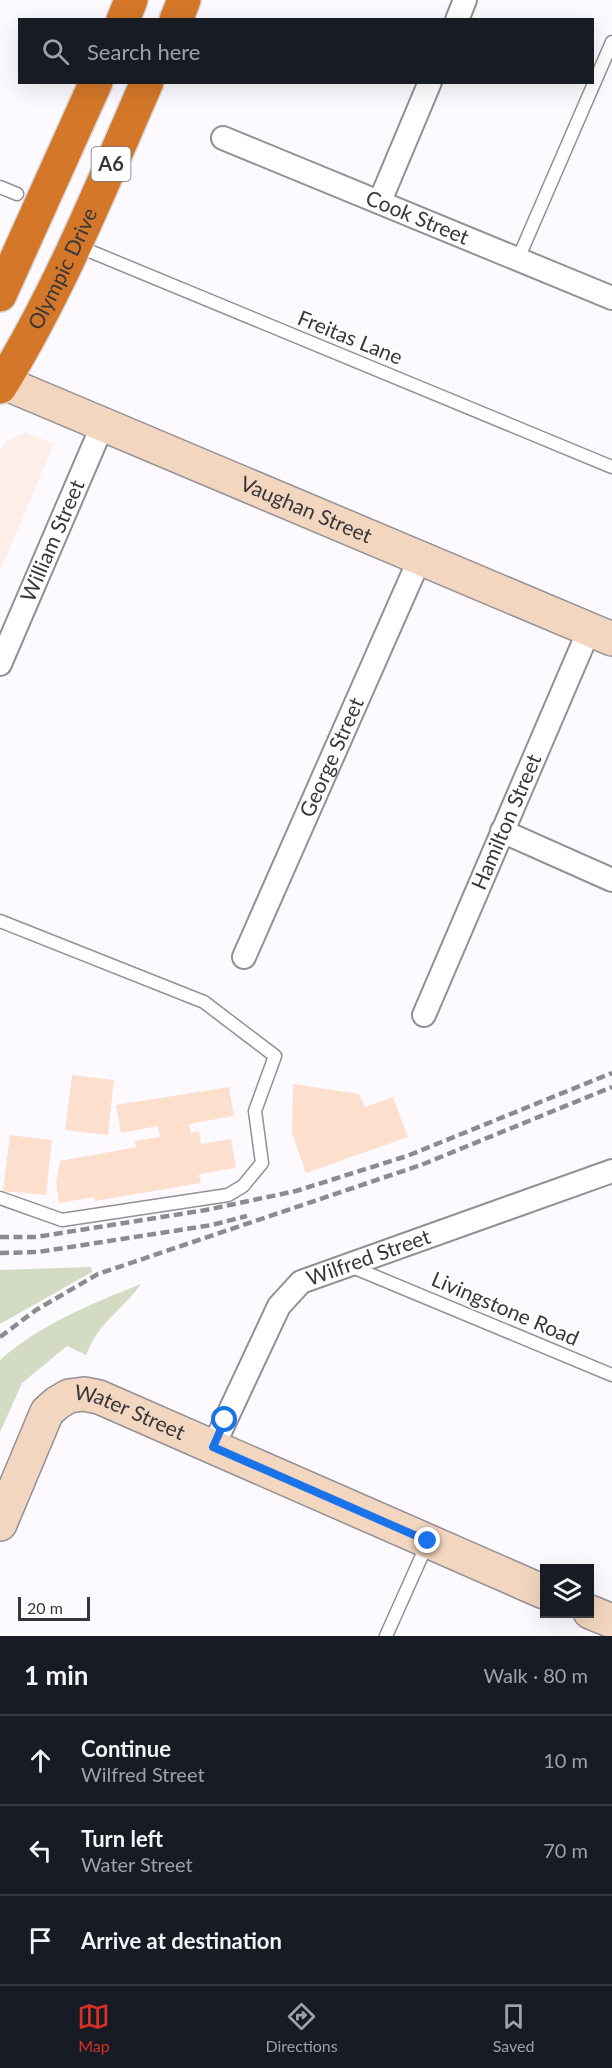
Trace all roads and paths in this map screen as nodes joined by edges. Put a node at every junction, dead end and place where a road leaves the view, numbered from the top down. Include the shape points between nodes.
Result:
1 (131, 0) edge
2 (184, 0) edge
3 (465, 0) edge
4 (124, 18) edge
5 (177, 18) edge
6 (458, 18) edge
7 (612, 42) edge
8 (95, 84) edge
9 (146, 84) edge
10 (429, 84) edge
11 (594, 84) edge
12 (594, 84) edge
13 (224, 138) dead end
14 (0, 187) edge
15 (17, 194) dead end
16 (380, 201) junction
17 (74, 245) junction
18 (518, 259) junction
19 (0, 295) edge
20 (612, 298) edge
21 (1, 384) edge
22 (97, 439) junction
23 (612, 467) edge
24 (420, 558) junction
25 (600, 634) edge
26 (0, 663) edge
27 (502, 831) junction
28 (612, 880) edge
29 (0, 921) edge
30 (244, 957) dead end
31 (424, 1015) dead end
32 (612, 1171) edge
33 (0, 1198) edge
34 (349, 1265) junction
35 (612, 1376) edge
36 (213, 1447) junction
37 (0, 1524) edge
38 (428, 1541) junction
39 (540, 1590) edge
40 (594, 1614) edge
41 (612, 1621) edge
42 (386, 1636) edge

1 - 4 highway
2 - 5 highway
3 - 6 street
7 - 12 lane
8 - 19 highway, Olympic Drive / A6
9 - 17 highway, Olympic Drive / A6
10 - 16 street
11 - 18 lane
13 - 16 street, Cook Street
14 - 15 lane
16 - 18 street, Cook Street
17 - 21 highway, Olympic Drive / A6
17 - 23 lane, Freitas Lane
18 - 20 street, Cook Street
21 - 22 street, Vaughan Street
22 - 24 street, Vaughan Street
22 - 26 street, William Street
24 - 25 street, Vaughan Street
24 - 30 street, George Street
25 - 27 street, Hamilton Street
27 - 28 street
27 - 31 street, Hamilton Street
29 - 33 lane via 204,1002 275,1056 255,1111 262,1163 243,1186 228,1195 62,1220
32 - 34 street, Wilfred Street
34 - 35 lane, Livingstone Road
34 - 36 street, Wilfred Street via 301,1282 279,1306
36 - 37 street, Water Street via 99,1397 69,1396 47,1412
36 - 38 street, Water Street
38 - 39 street, Water Street
38 - 42 lane
40 - 41 street

